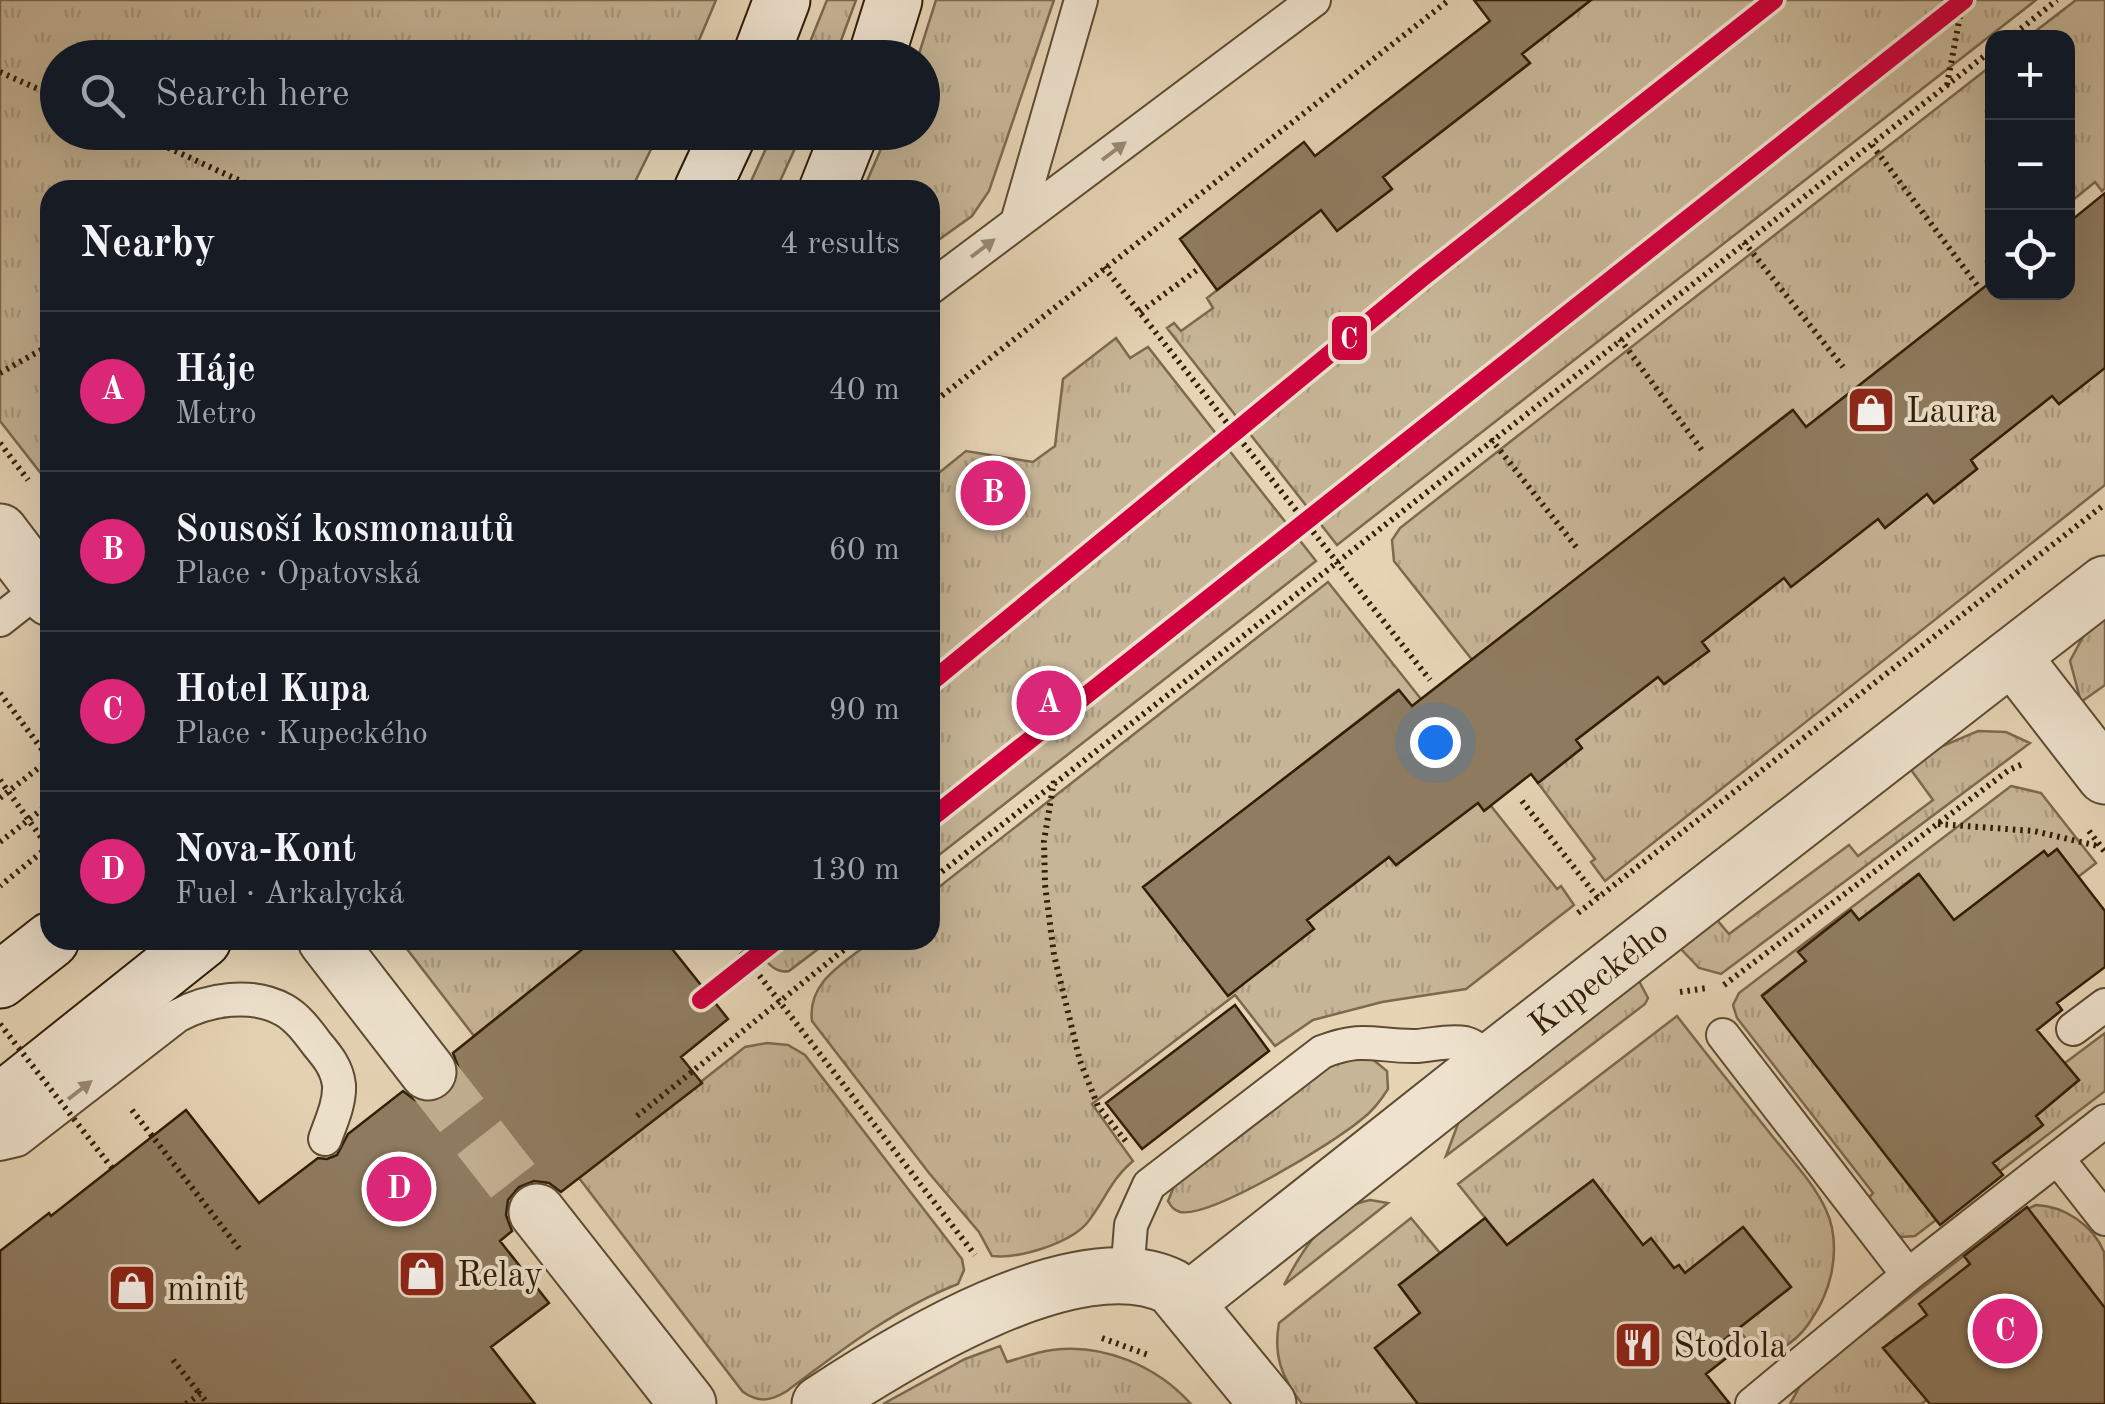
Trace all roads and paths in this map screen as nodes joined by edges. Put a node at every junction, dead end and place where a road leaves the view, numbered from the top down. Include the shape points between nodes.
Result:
1 (782, 0) edge
2 (894, 0) edge
3 (1081, 0) edge
4 (1314, 0) edge
5 (1449, 0) edge
6 (1964, 0) edge
7 (2057, 0) edge
8 (2019, 30) edge
9 (767, 40) edge
10 (882, 40) edge
11 (1985, 55) edge
12 (0, 72) edge
13 (1946, 86) junction
14 (40, 90) edge
15 (1872, 145) junction
16 (173, 150) edge
17 (721, 150) edge
18 (843, 150) edge
19 (238, 180) edge
20 (707, 180) edge
21 (831, 180) edge
22 (1017, 222) junction
23 (1744, 242) junction
24 (1104, 268) junction
25 (1197, 270) dead end
26 (940, 280) edge
27 (1977, 285) dead end
28 (1140, 312) junction
29 (1620, 339) junction
30 (40, 351) edge
31 (1844, 367) dead end
32 (0, 373) edge
33 (940, 397) edge
34 (1490, 440) junction
35 (1704, 452) dead end
36 (2105, 505) edge
37 (0, 532) edge
38 (1577, 548) dead end
39 (1337, 562) junction
40 (2105, 584) edge
41 (31, 601) edge
42 (2012, 656) junction
43 (1430, 680) dead end
44 (0, 693) edge
45 (40, 747) edge
46 (40, 768) edge
47 (2040, 768) dead end
48 (0, 780) edge
49 (1054, 782) junction
50 (9, 792) junction
51 (0, 798) edge
52 (2093, 798) edge
53 (1522, 800) dead end
54 (40, 810) edge
55 (1937, 824) junction
56 (40, 835) edge
57 (0, 842) edge
58 (2103, 850) edge
59 (40, 853) edge
60 (940, 872) edge
61 (0, 886) edge
62 (1598, 898) junction
63 (1570, 920) dead end
64 (1637, 946) junction
65 (40, 949) edge
66 (191, 950) edge
67 (334, 950) edge
68 (740, 950) edge
69 (844, 950) edge
70 (0, 980) edge
71 (779, 1002) junction
72 (1665, 1004) dead end
73 (2105, 1005) edge
74 (0, 1024) edge
75 (2074, 1029) dead end
76 (1723, 1035) dead end
77 (1490, 1062) junction
78 (428, 1072) tunnel mouth
79 (0, 1102) edge
80 (132, 1110) dead end
81 (637, 1116) dead end
82 (2105, 1121) edge
83 (325, 1139) dead end
84 (0, 1144) edge
85 (1130, 1147) dead end
86 (2058, 1159) junction
87 (112, 1168) dead end
88 (537, 1212) tunnel mouth
89 (2105, 1219) edge
90 (241, 1251) dead end
91 (1127, 1275) junction
92 (1908, 1275) junction
93 (1187, 1302) junction
94 (1006, 1304) junction
95 (1098, 1336) dead end
96 (1226, 1349) junction
97 (173, 1360) dead end
98 (200, 1394) junction
99 (186, 1404) edge
100 (208, 1404) edge
101 (688, 1404) edge
102 (820, 1404) edge
103 (1268, 1404) edge
104 (1752, 1404) edge

1 - 9 street
2 - 10 street
3 - 22 lane
22 -> 4 lane
5 - 24 path
6 - 13 path
7 - 8 path
11 - 13 path
12 - 14 path
13 - 15 path
15 - 23 path
15 - 27 path
16 - 19 path
17 - 20 street
18 - 21 street
26 -> 22 lane
23 - 29 path
23 - 31 path
24 - 28 path
24 - 33 path
25 - 28 path
28 - 39 path
29 - 34 path
29 - 35 path
30 - 32 path
34 - 38 path
34 - 39 path
36 - 62 path
37 - 41 street
39 - 43 path
39 - 49 path
40 - 42 street, Kupeckého
42 - 52 street
42 - 64 street, Kupeckého
44 - 45 path, bridge
46 - 50 path
47 - 55 path via 2008,770
48 - 50 path
49 - 60 path
49 - 85 path via 1044,841 1054,955 1080,1061 1098,1106
50 - 51 path
50 - 56 path
52 - 58 path
53 - 62 path
54 - 57 path, bridge
55 - 58 path via 2034,830
55 - 72 path via 1727,985 1681,992
59 - 61 path
62 - 63 path
62 - 64 path
64 - 77 street, Kupeckého
65 - 70 street
66 - 79 street
67 - 78 street
68 - 71 path
69 - 71 path
71 - 81 path
71 - 94 path via 979,1260 994,1270
73 - 75 lane
74 - 87 path, bridge
76 - 92 lane
77 - 91 lane via 1468,1044 1452,1042 1368,1040 1322,1052 1149,1185 1131,1225
77 - 93 street, Kupeckého
80 - 90 path
82 - 86 lane
84 -> 83 lane via 17,1140 177,1016 233,1000 284,1010 334,1064 339,1086
86 - 89 lane
86 - 92 lane
88 - 101 street
91 - 93 street via 1172,1286
91 - 94 street via 1068,1283
92 - 104 lane
93 - 96 street
94 - 102 street via 902,1350
95 - 96 path via 1158,1358 1188,1379
96 - 103 street
97 - 98 path
98 - 99 path
98 - 100 path

